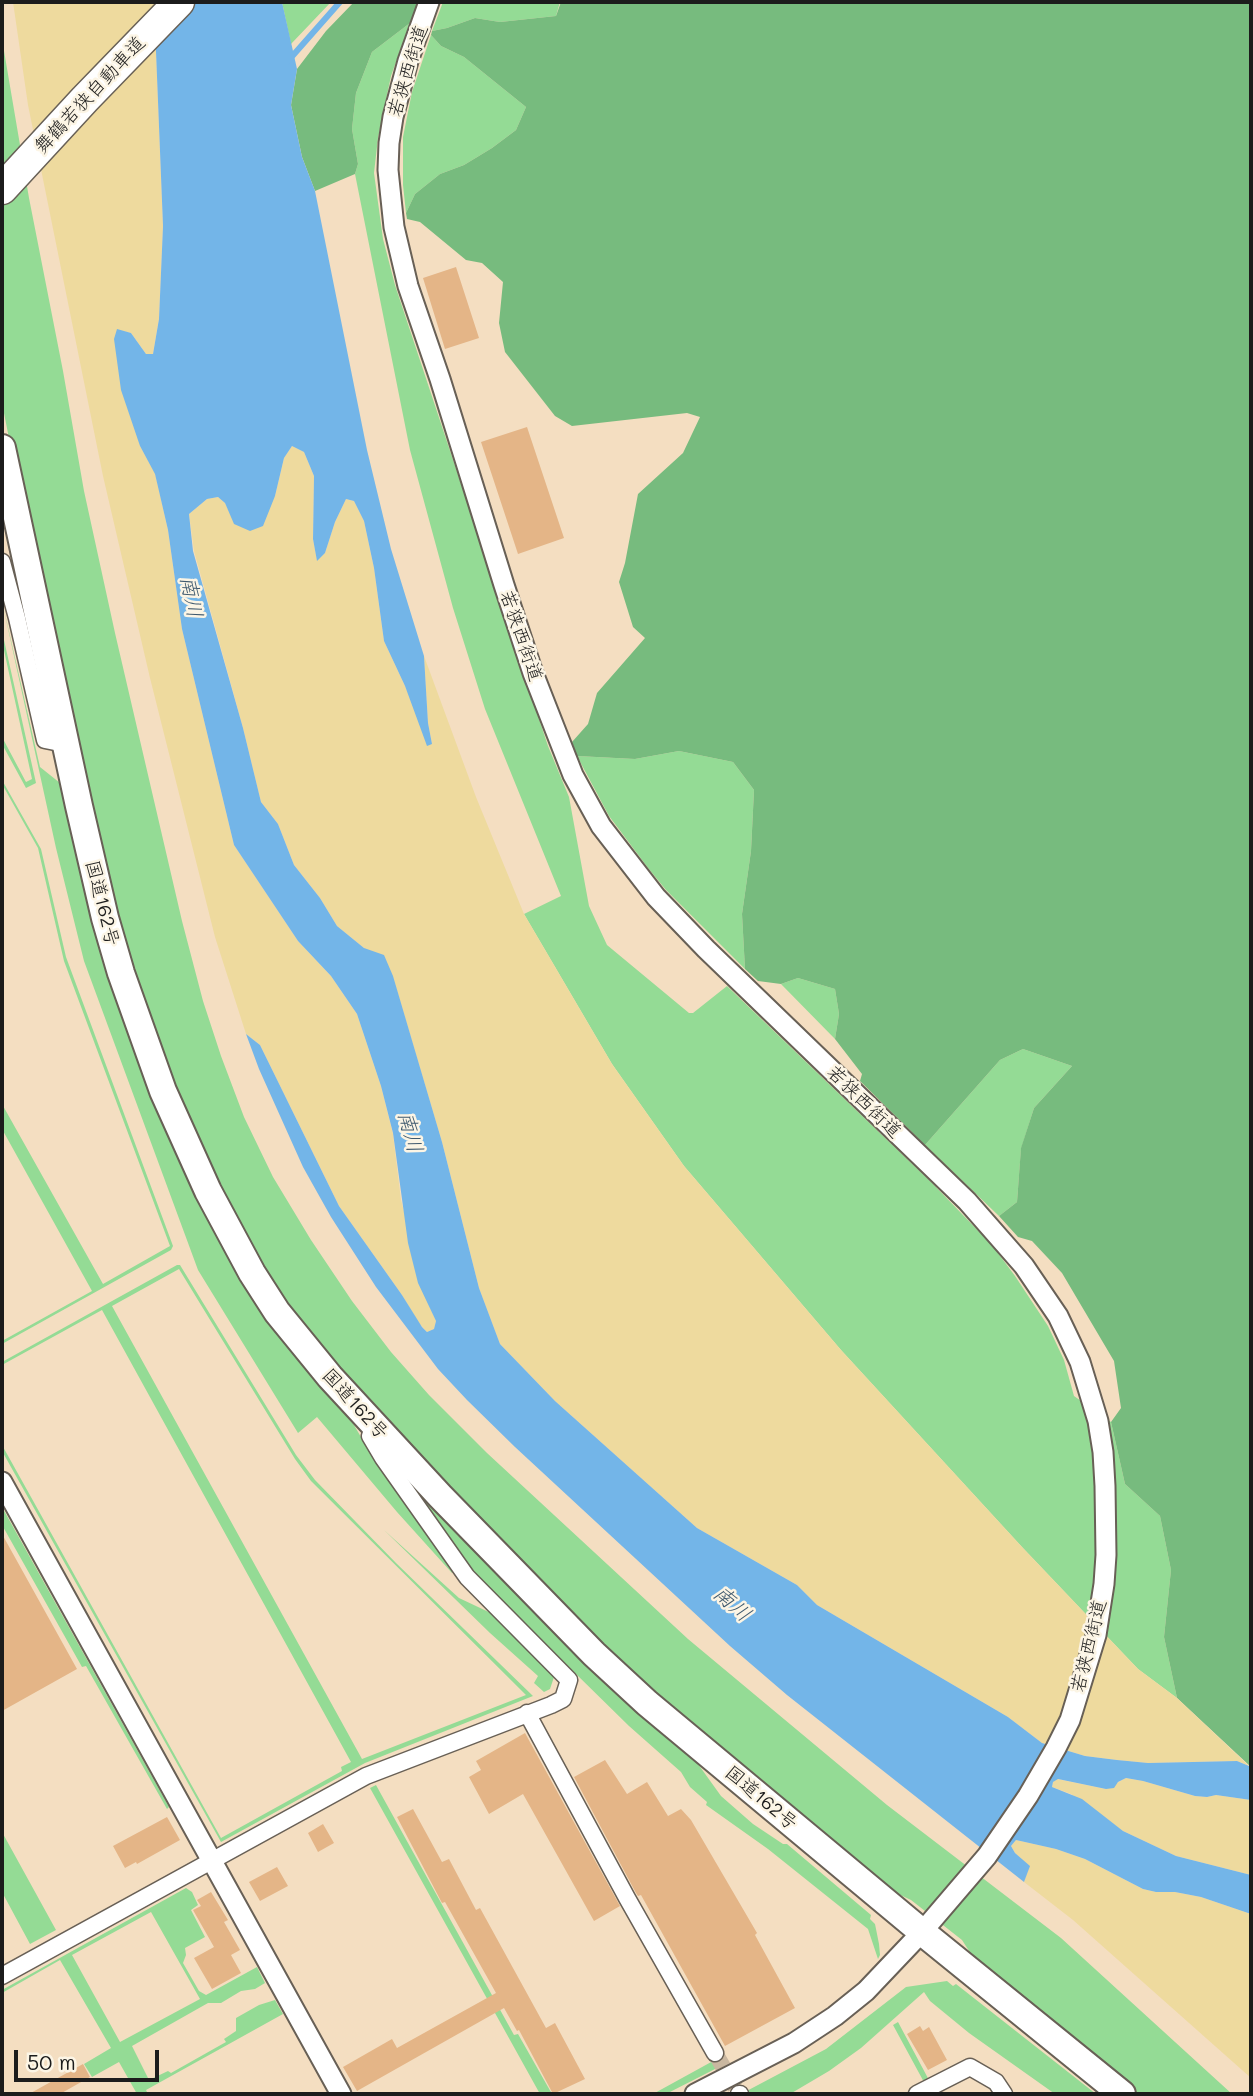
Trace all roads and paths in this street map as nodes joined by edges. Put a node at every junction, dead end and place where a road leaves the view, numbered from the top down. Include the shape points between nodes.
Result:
1 (179, 2) edge
2 (429, 2) edge
3 (2, 189) edge
4 (2, 448) edge
5 (2, 562) edge
6 (65, 744) junction
7 (374, 1426) junction
8 (2, 1482) edge
9 (527, 1713) junction
10 (212, 1860) junction
11 (928, 1925) junction
12 (2, 1976) edge
13 (715, 2053) tunnel mouth
14 (341, 2094) edge
15 (695, 2094) edge
16 (917, 2094) edge
17 (1003, 2094) edge
18 (1122, 2094) edge

1 - 3 highway, 舞鶴若狭自動車道
2 - 11 street, 若狭西街道 via 393,117 388,170 394,227 408,286 503,585 573,775 601,826 656,897 950,1185 1024,1266 1072,1344 1098,1421 1107,1527 1104,1584 1090,1657 1070,1720 1043,1771 987,1856
4 - 6 highway, 国道162号
5 - 6 street via 45,740
6 - 7 highway, 国道162号 via 121,972 163,1091 208,1191 277,1312
7 - 9 street via 370,1437 467,1577 569,1680 563,1699
7 - 11 highway, 国道162号 via 647,1703
8 - 10 street
9 - 10 street via 366,1776
9 - 13 street
10 - 12 street
10 - 14 street
11 - 15 street, 若狭西街道 via 882,1976 835,2016 794,2043
11 - 18 highway, 国道162号
16 - 17 street via 970,2067 996,2082

